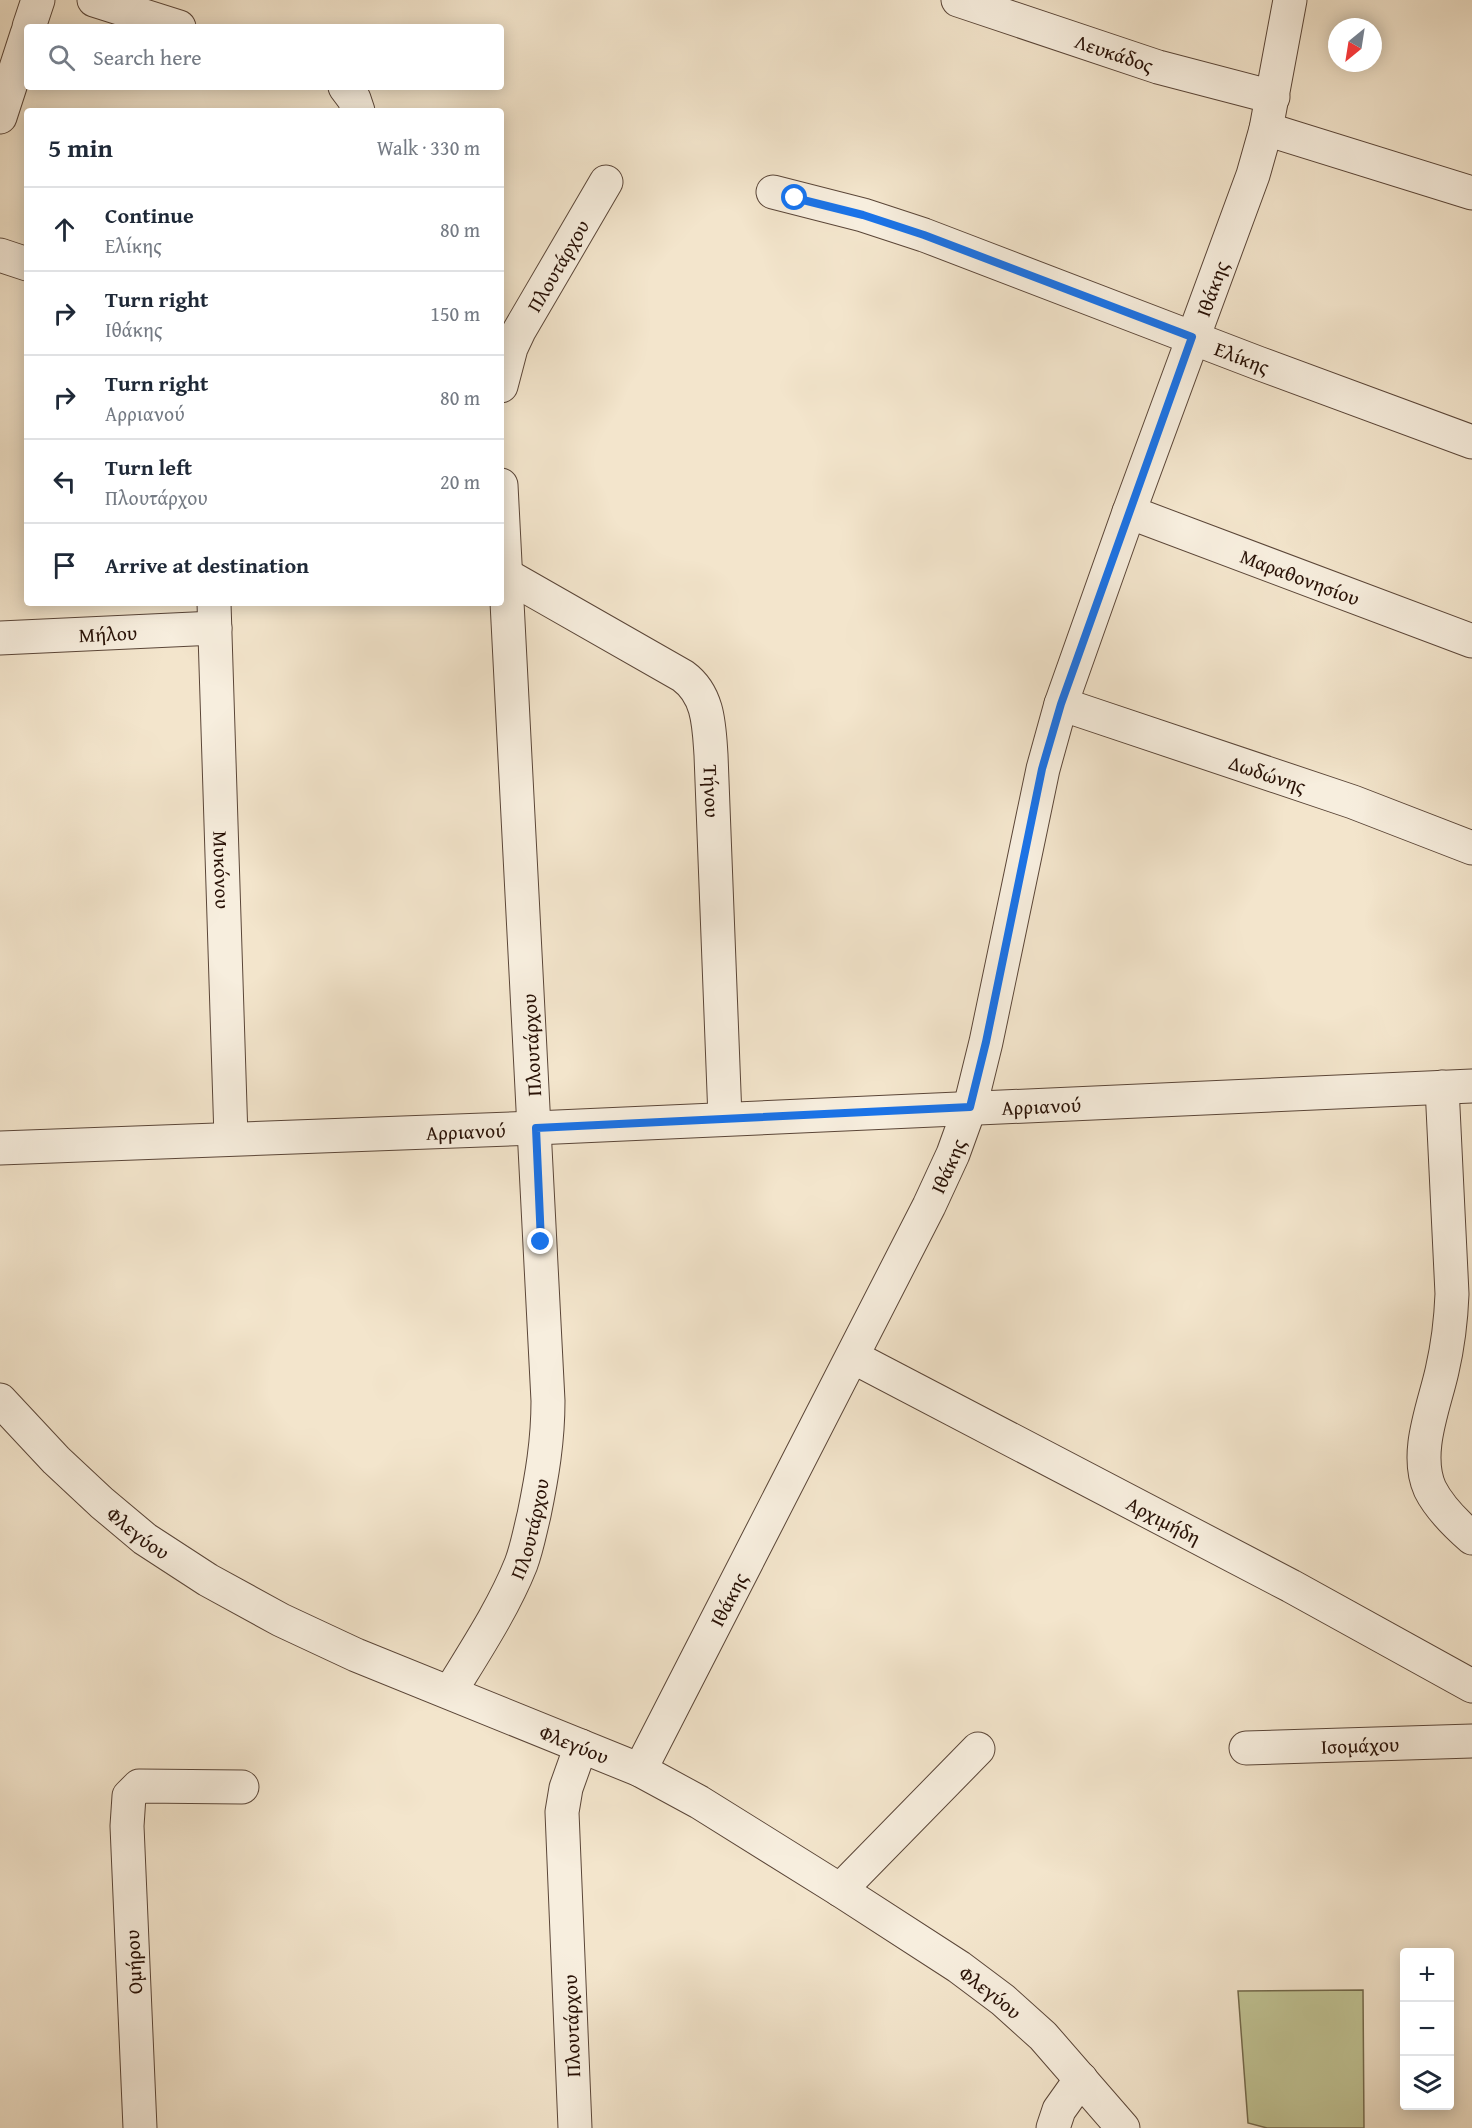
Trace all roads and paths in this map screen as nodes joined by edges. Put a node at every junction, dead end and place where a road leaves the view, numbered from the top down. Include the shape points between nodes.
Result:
1 (38, 0) edge
2 (94, 0) edge
3 (958, 0) edge
4 (1290, 0) edge
5 (26, 24) edge
6 (170, 24) edge
7 (20, 35) edge
8 (347, 90) edge
9 (1273, 97) junction
10 (357, 108) edge
11 (0, 117) edge
12 (1266, 129) junction
13 (606, 182) dead end
14 (773, 192) dead end
15 (1472, 193) edge
16 (0, 255) edge
17 (24, 263) edge
18 (1192, 337) junction
19 (504, 375) edge
20 (1472, 442) edge
21 (1129, 512) junction
22 (504, 539) edge
23 (506, 575) junction
24 (214, 616) edge
25 (0, 638) edge
26 (1472, 641) edge
27 (1061, 704) junction
28 (1472, 848) edge
29 (1457, 1086) edge
30 (970, 1107) junction
31 (725, 1118) junction
32 (536, 1128) junction
33 (231, 1138) junction
34 (0, 1148) edge
35 (853, 1356) junction
36 (0, 1400) edge
37 (1472, 1538) edge
38 (1472, 1686) edge
39 (450, 1692) junction
40 (1472, 1741) edge
41 (581, 1746) junction
42 (1246, 1748) dead end
43 (978, 1749) dead end
44 (640, 1770) junction
45 (242, 1787) dead end
46 (840, 1890) junction
47 (1081, 2079) junction
48 (140, 2128) edge
49 (575, 2128) edge
50 (1053, 2128) edge
51 (1123, 2128) edge

1 - 5 street
2 - 6 street
3 - 9 street, Λευκάδος via 1158,67
4 - 9 street, Ιθάκης
7 - 11 street
8 - 10 street
9 - 12 street, Ιθάκης
12 - 15 street
12 - 18 street, Ιθάκης via 1253,175
13 - 19 street, Πλουτάρχου via 519,330
14 - 18 street, Ελίκης via 924,235
16 - 17 street
18 - 20 street, Ελίκης
18 - 21 street, Ιθάκης
21 - 26 street, Μαραθονησίου
21 - 27 street, Ιθάκης
22 - 23 street, Πλουτάρχου
23 - 31 street, Τήνου via 683,676 703,701 711,755
23 - 32 street, Πλουτάρχου
24 - 25 street, Μήλου
24 - 33 street, Μυκόνου
27 - 28 street, Δωδώνης via 1353,802
27 - 30 street, Ιθάκης via 1042,769
29 - 30 street, Αρριανού
29 - 37 street via 1451,1320 1425,1453 1430,1488
30 - 31 street, Αρριανού
30 - 35 street, Ιθάκης via 929,1206
31 - 32 street, Αρριανού
32 - 33 street, Αρριανού
32 - 39 street, Πλουτάρχου via 548,1401 544,1466 522,1563
33 - 34 street, Αρριανού
35 - 38 street, Αρχιμήδη
35 - 44 street, Ιθάκης
36 - 39 street, Φλεγύου via 102,1503 145,1539 208,1580 356,1655
39 - 41 street, Φλεγύου
40 - 42 street, Ισομάχου
41 - 44 street, Φλεγύου
41 - 49 street, Πλουτάρχου via 562,1812
43 - 46 street
44 - 46 street, Φλεγύου
45 - 48 street, Ομήρου via 139,1786 129,1796
46 - 47 street, Φλεγύου via 1003,2000 1043,2036
47 - 50 street via 1059,2110
47 - 51 street, Φλεγύου

